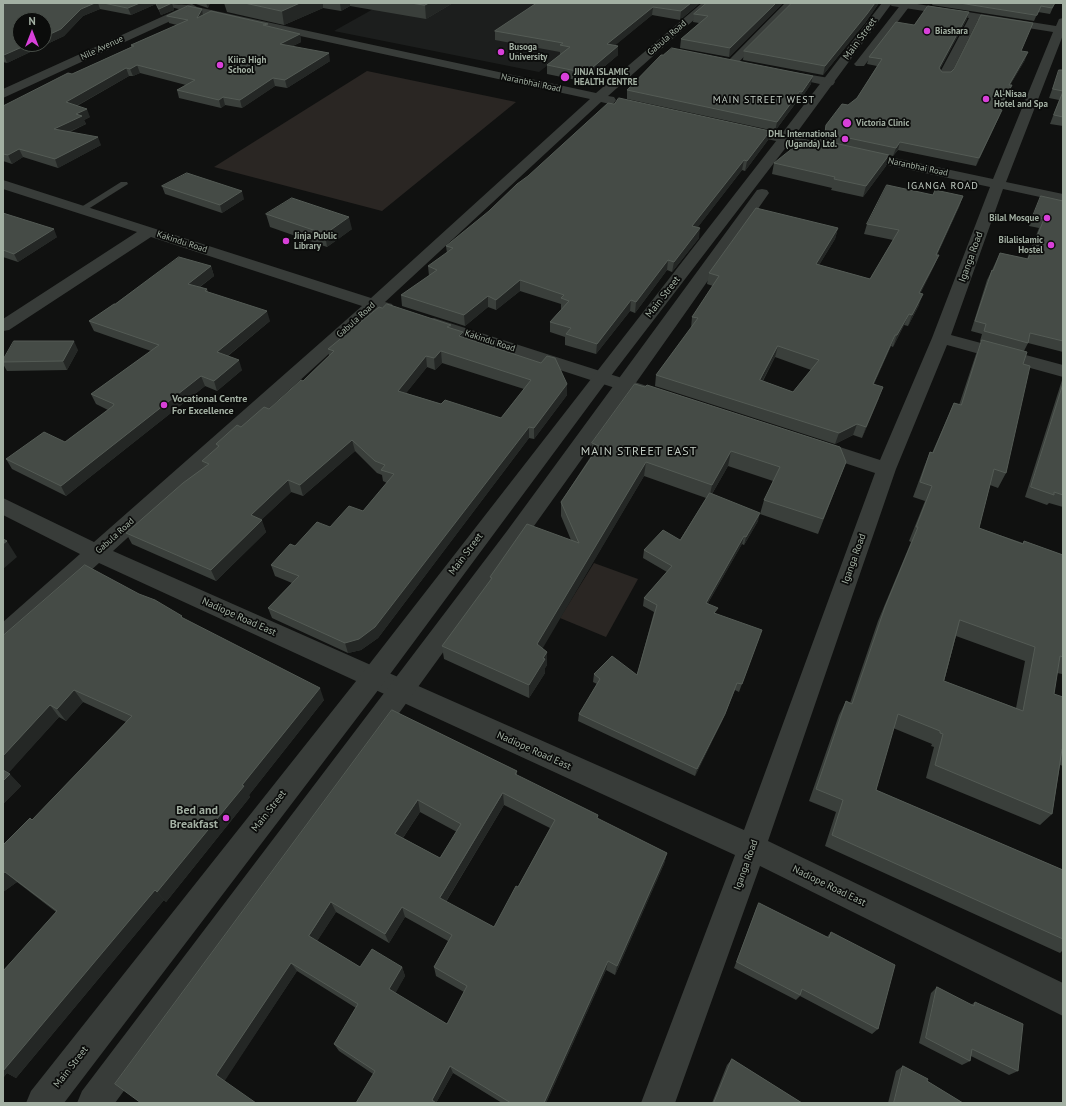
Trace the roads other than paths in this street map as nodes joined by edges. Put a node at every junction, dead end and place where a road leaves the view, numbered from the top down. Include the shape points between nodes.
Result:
1 (164, 3) edge
2 (201, 3) edge
3 (708, 3) edge
4 (791, 3) edge
5 (898, 3) edge
6 (189, 8) junction
7 (975, 16) junction
8 (1062, 27) edge
9 (716, 60) edge
10 (732, 64) junction
11 (746, 66) edge
12 (769, 71) edge
13 (944, 76) edge
14 (829, 82) junction
15 (3, 94) edge
16 (598, 98) junction
17 (622, 103) edge
18 (731, 127) edge
19 (792, 140) junction
20 (3, 184) edge
21 (124, 184) dead end
22 (998, 184) junction
23 (1063, 198) edge
24 (82, 209) junction
25 (150, 232) junction
26 (374, 304) junction
27 (3, 326) edge
28 (941, 338) junction
29 (1063, 371) edge
30 (601, 377) junction
31 (626, 385) junction
32 (678, 402) edge
33 (797, 440) edge
34 (886, 469) junction
35 (3, 506) edge
36 (97, 552) junction
37 (3, 636) edge
38 (373, 678) junction
39 (401, 691) junction
40 (752, 848) junction
41 (1063, 1000) edge
42 (43, 1103) edge
43 (94, 1103) edge
44 (658, 1103) edge

1 - 6 street, Naranbhai Road
2 - 6 street, Nile Avenue
3 - 16 street, Gabula Road via 663,50
4 - 10 street
5 - 7 street
5 - 14 street, Main Street
5 - 19 street, Main Street
6 - 15 street, Nile Avenue
6 - 16 street, Naranbhai Road
7 - 8 street
7 - 13 street
8 - 22 street, Iganga Road
9 - 10 street
10 - 11 street
12 - 14 street
14 - 19 street, Main Street
16 - 17 street, Naranbhai Road
16 - 26 street, Gabula Road
18 - 19 street, Naranbhai Road
19 - 22 street, Naranbhai Road
19 - 30 street, Main Street
19 - 31 street, Main Street
20 - 24 street, Kakindu Road
21 - 24 lane
22 - 23 street, Naranbhai Road
22 - 28 street, Iganga Road
24 - 25 street, Kakindu Road
25 - 26 street, Kakindu Road
25 - 27 street
26 - 30 street, Kakindu Road
26 - 36 street, Gabula Road
28 - 29 street
28 - 34 street, Iganga Road
30 - 31 street, Kakindu Road
30 - 38 street, Main Street
31 - 32 street, Kakindu Road
31 - 39 street, Main Street
33 - 34 street
34 - 40 street, Iganga Road
35 - 36 street, Nadiope Road East
36 - 37 street, Gabula Road
36 - 38 street, Nadiope Road East
38 - 39 street, Nadiope Road East
38 - 42 street, Main Street
39 - 40 street, Nadiope Road East
39 - 43 street, Main Street
40 - 41 street, Nadiope Road East
40 - 44 street, Iganga Road

